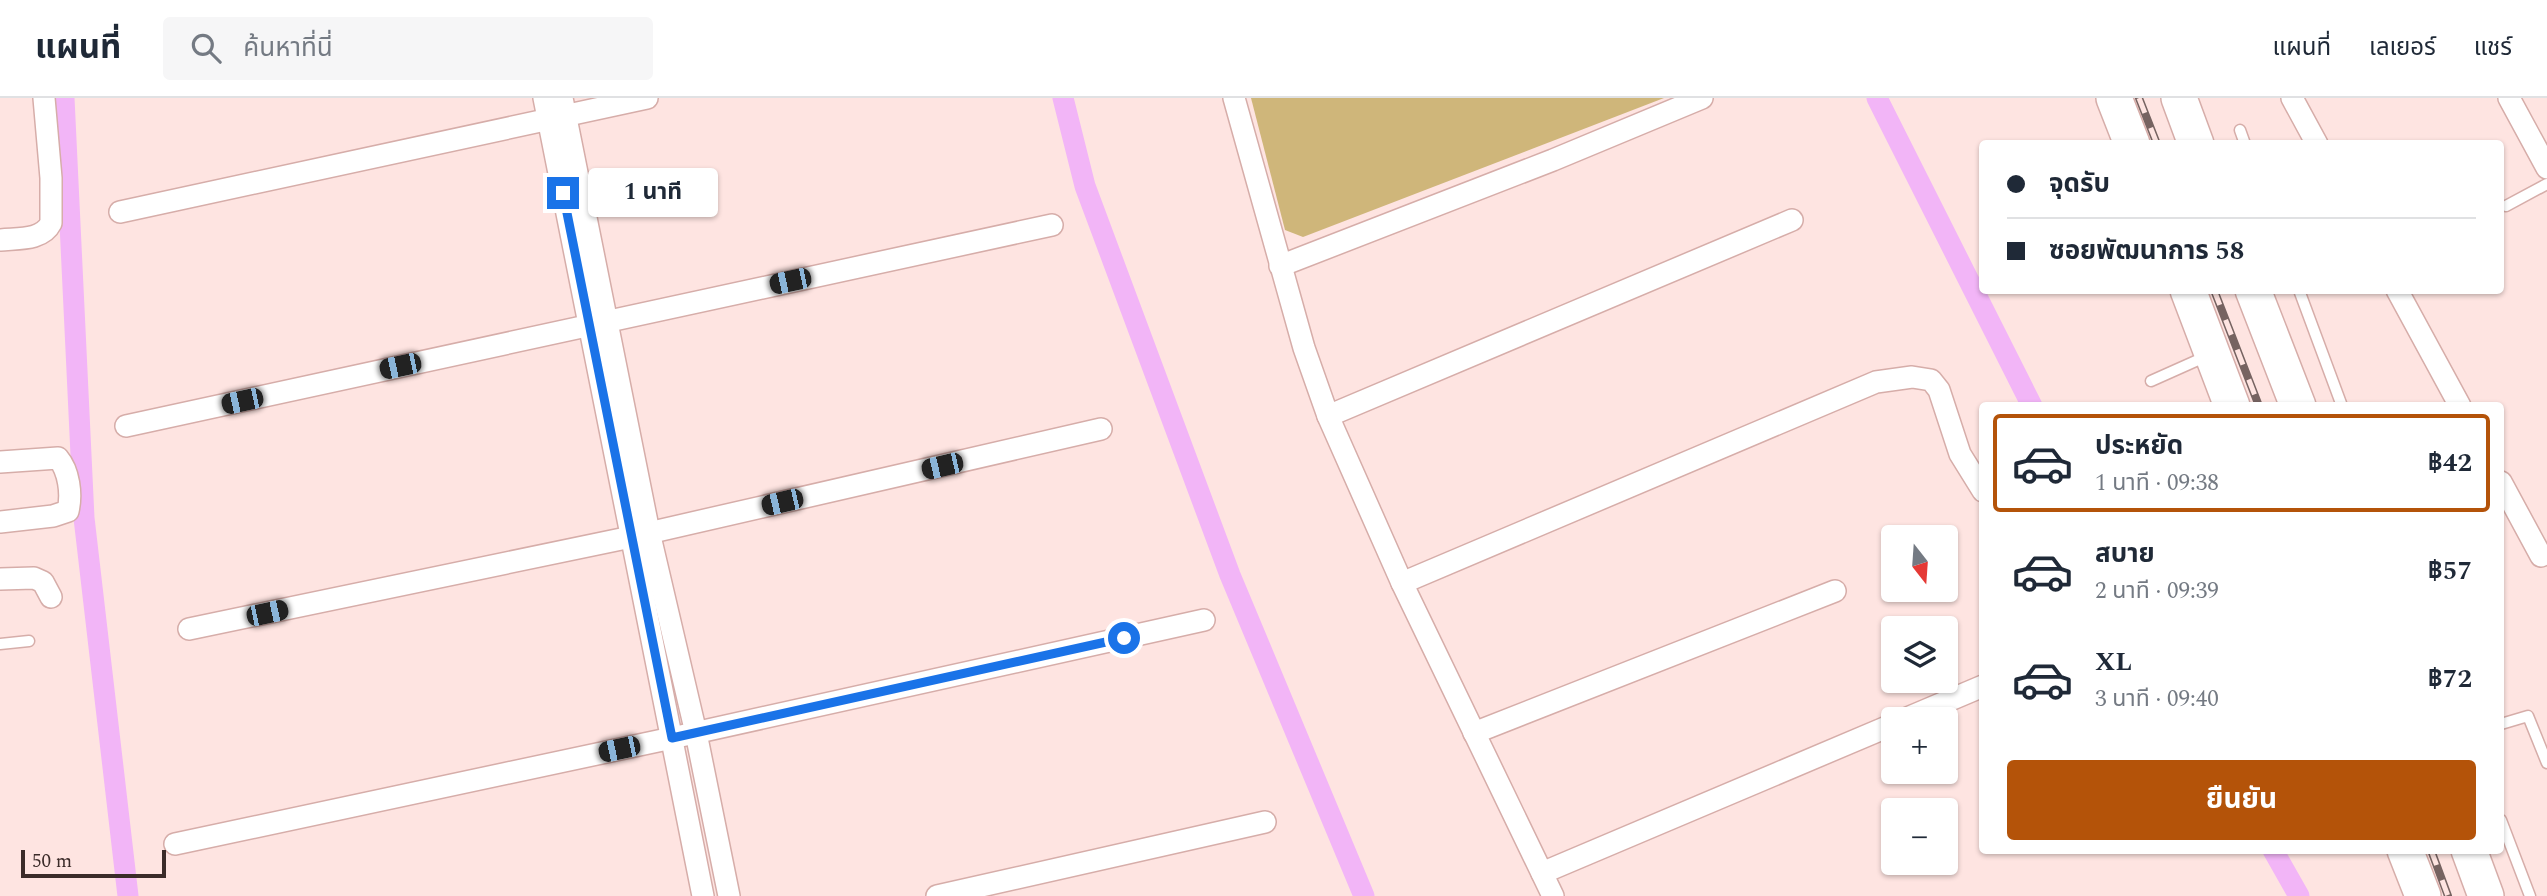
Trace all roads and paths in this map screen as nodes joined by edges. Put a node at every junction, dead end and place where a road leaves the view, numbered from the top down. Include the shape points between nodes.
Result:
1 (44, 98) edge
2 (647, 98) edge
3 (1234, 98) edge
4 (1702, 98) edge
5 (2115, 98) edge
6 (2179, 98) edge
7 (2292, 98) edge
8 (2509, 98) edge
9 (555, 107) edge
10 (2240, 130) dead end
11 (2131, 140) edge
12 (2195, 140) edge
13 (2244, 140) edge
14 (2315, 140) edge
15 (2547, 169) edge
16 (2547, 184) edge
17 (2507, 206) dead end
18 (120, 212) dead end
19 (1792, 220) dead end
20 (1052, 225) dead end
21 (0, 240) edge
22 (1280, 266) junction
23 (2190, 294) edge
24 (2255, 294) edge
25 (2300, 294) edge
26 (2399, 294) edge
27 (598, 323) junction
28 (2212, 353) junction
29 (2151, 381) dead end
30 (2230, 402) edge
31 (2296, 402) edge
32 (2341, 402) edge
33 (2458, 402) edge
34 (1328, 415) junction
35 (126, 426) dead end
36 (1101, 429) dead end
37 (0, 462) edge
38 (1979, 485) edge
39 (2504, 487) edge
40 (0, 522) edge
41 (640, 535) junction
42 (2541, 556) dead end
43 (0, 579) edge
44 (1402, 583) junction
45 (1835, 591) dead end
46 (51, 597) dead end
47 (1204, 620) dead end
48 (189, 629) dead end
49 (29, 642) dead end
50 (0, 644) edge
51 (1979, 688) edge
52 (1933, 707) edge
53 (2504, 723) edge
54 (1881, 730) edge
55 (696, 733) junction
56 (1474, 733) junction
57 (672, 738) junction
58 (2547, 763) edge
59 (1265, 822) dead end
60 (2504, 828) edge
61 (175, 844) dead end
62 (2407, 854) edge
63 (2470, 854) edge
64 (1542, 873) junction
65 (703, 896) edge
66 (729, 896) edge
67 (937, 896) edge
68 (1553, 896) edge
69 (2423, 896) edge
70 (2486, 896) edge
71 (2530, 896) edge

1 - 21 street via 51,223 38,236
2 - 9 street
3 - 22 street
4 - 22 street
5 - 11 main road
6 - 12 main road
7 - 14 street
8 - 15 street
9 - 18 street
9 - 27 street
10 - 13 lane
16 - 17 lane
19 - 34 street
20 - 27 street
22 - 34 street
23 - 28 main road
24 - 31 main road
25 - 32 lane
26 - 33 street
27 - 35 street
27 - 41 street
28 - 29 lane
28 - 30 main road
34 - 44 street
36 - 41 street
37 - 40 street via 58,458 65,467 70,502 68,511 53,516
38 - 44 street via 1960,454 1939,390 1931,380 1912,377 1876,382
39 - 42 street
41 - 48 street
41 - 55 street
41 - 57 street
43 - 46 street via 34,578 43,582
44 - 56 street
45 - 56 street
47 - 55 street
49 - 50 lane
51 - 52 street
53 - 58 lane via 2528,716
54 - 64 street
55 - 57 street
55 - 66 street
56 - 64 street
57 - 61 street
57 - 65 street
59 - 67 street
60 - 71 lane
62 - 69 main road
63 - 70 main road
64 - 68 street

